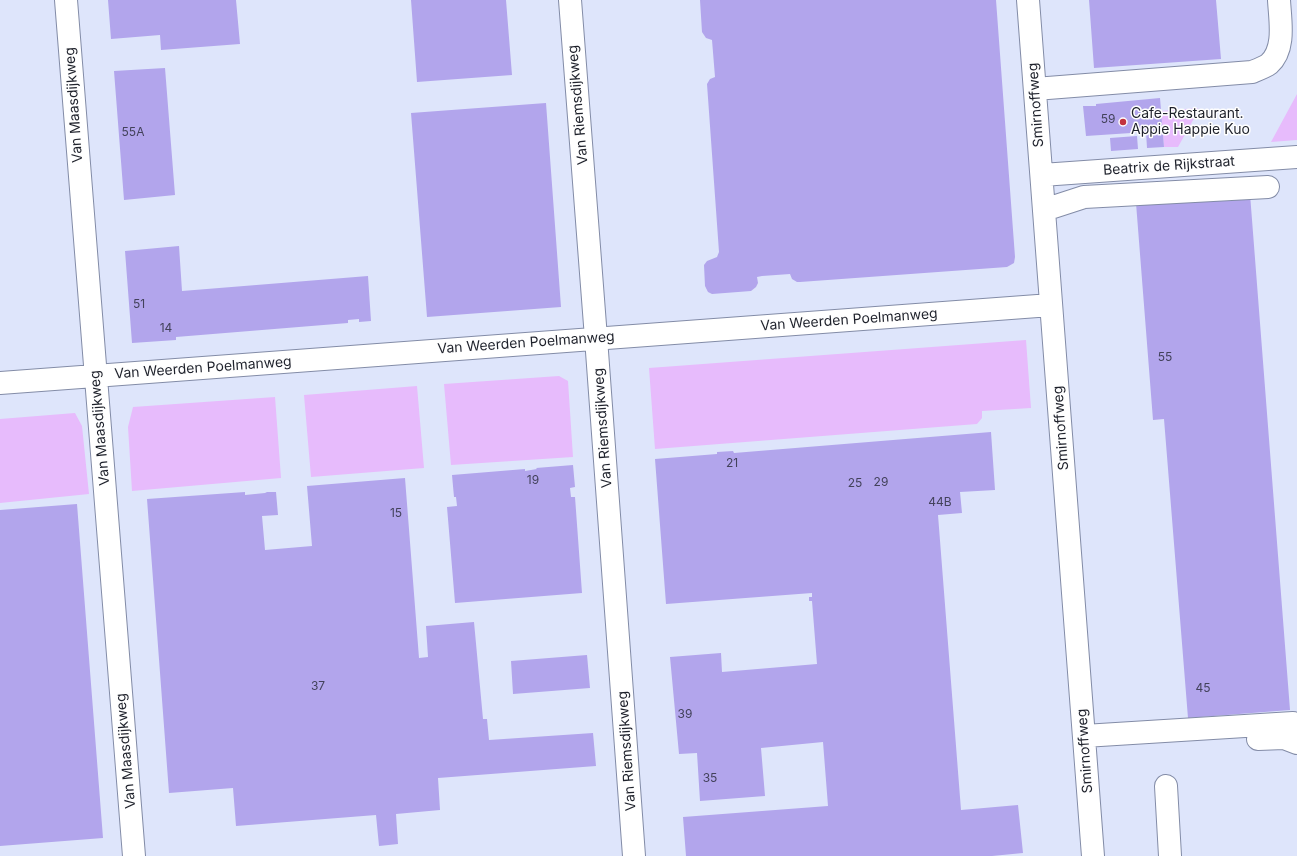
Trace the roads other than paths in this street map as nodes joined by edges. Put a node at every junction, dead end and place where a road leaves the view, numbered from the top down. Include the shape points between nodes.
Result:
1 (66, 0) edge
2 (570, 0) edge
3 (1028, 0) edge
4 (1279, 0) edge
5 (1035, 90) junction
6 (1297, 157) edge
7 (1042, 175) junction
8 (1268, 186) dead end
9 (1044, 210) junction
10 (1051, 305) junction
11 (596, 338) junction
12 (96, 376) junction
13 (0, 383) edge
14 (1297, 724) edge
15 (1084, 743) junction
16 (1297, 743) edge
17 (1166, 786) dead end
18 (134, 856) edge
19 (634, 856) edge
20 (1093, 856) edge
21 (1170, 856) edge

1 - 12 street, Van Maasdijkweg
2 - 11 street, Van Riemsdijkweg
3 - 5 street, Smirnoffweg
4 - 5 street via 1280,40 1276,54 1269,64 1252,72
5 - 7 street, Smirnoffweg
6 - 7 street, Beatrix de Rijkstraat
7 - 9 street, Smirnoffweg
8 - 9 street via 1084,197
9 - 10 street, Smirnoffweg
10 - 11 street, Van Weerden Poelmanweg
10 - 15 street, Smirnoffweg
11 - 12 street, Van Weerden Poelmanweg
11 - 19 street, Van Riemsdijkweg
12 - 13 street, Van Weerden Poelmanweg
12 - 18 street, Van Maasdijkweg
14 - 15 street
15 - 16 street via 1284,738
15 - 20 street, Smirnoffweg
17 - 21 street

